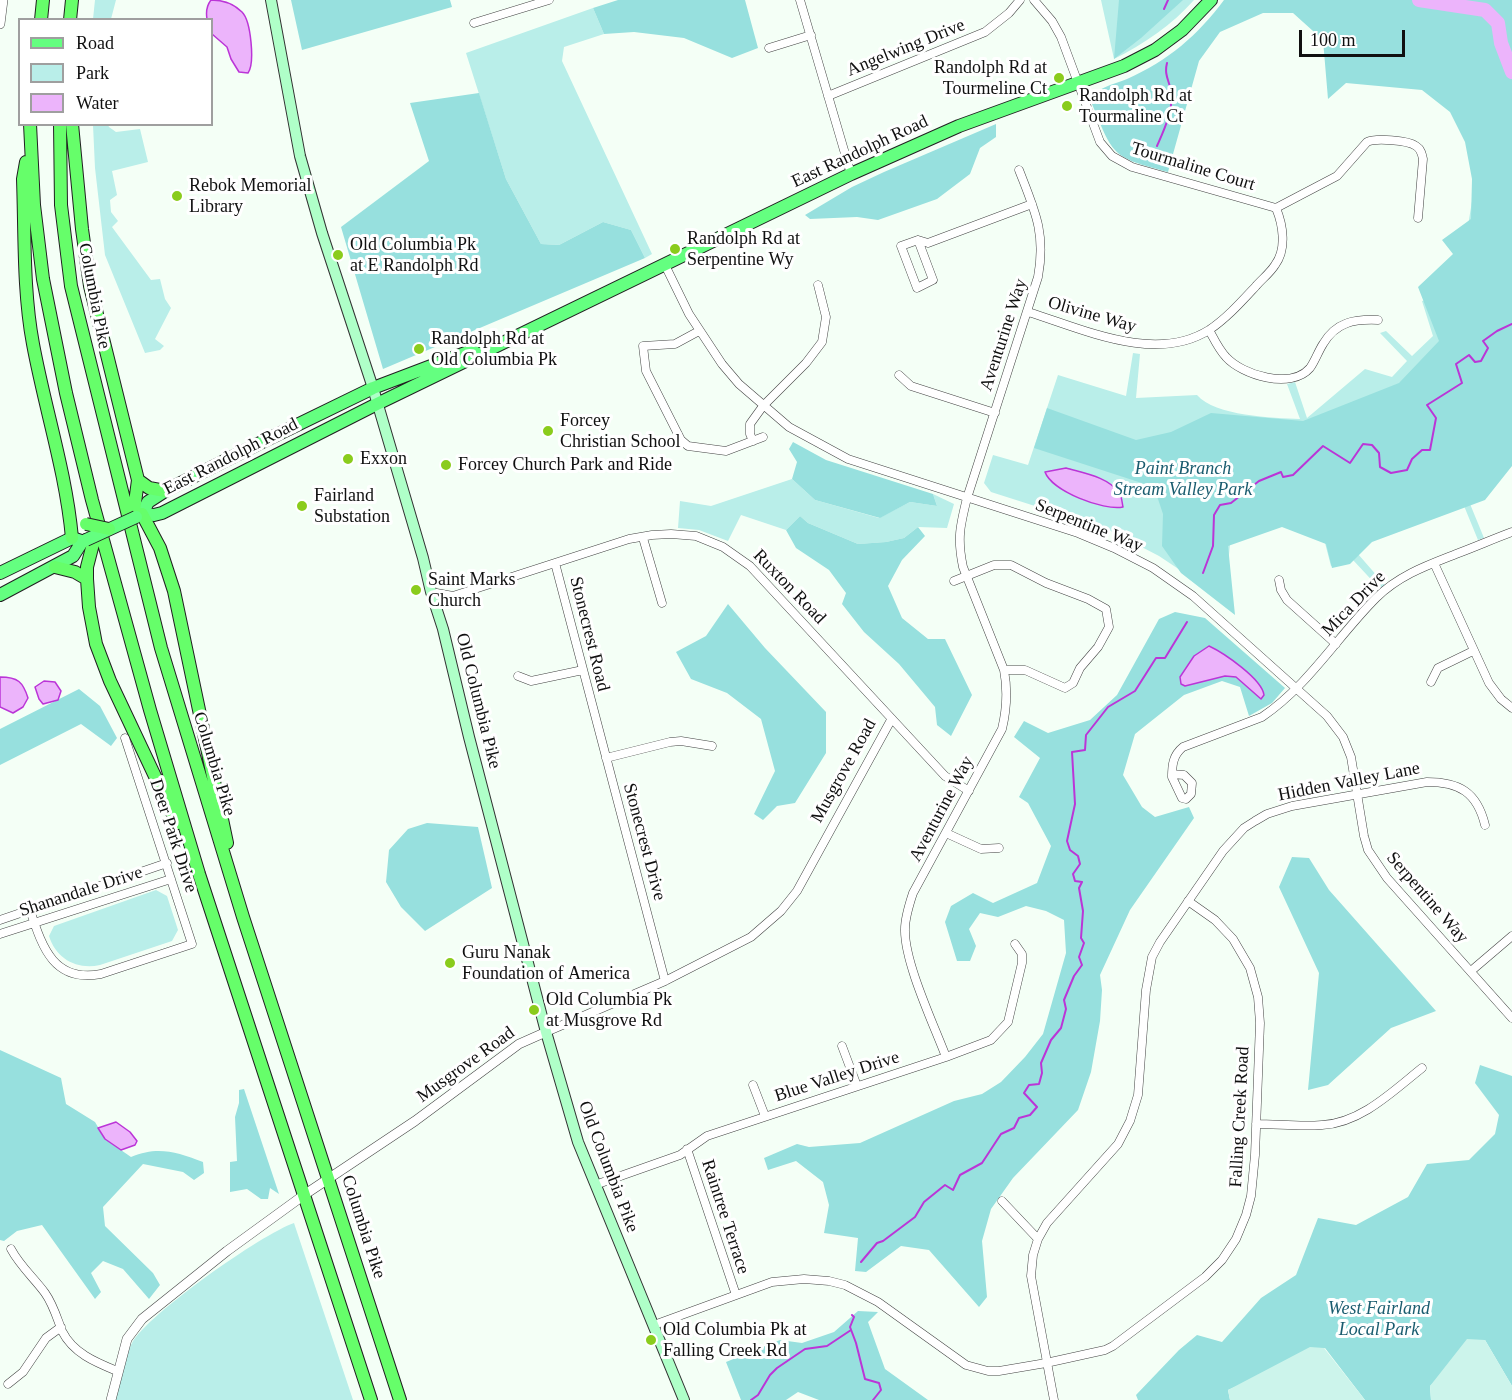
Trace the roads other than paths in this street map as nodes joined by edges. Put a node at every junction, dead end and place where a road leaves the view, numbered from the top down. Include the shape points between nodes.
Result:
1 (3, 0) edge
2 (43, 0) edge
3 (72, 0) edge
4 (272, 0) edge
5 (549, 0) edge
6 (800, 0) edge
7 (1020, 0) edge
8 (1034, 0) edge
9 (1211, 0) edge
10 (41, 18) edge
11 (70, 18) edge
12 (474, 23) dead end
13 (0, 24) edge
14 (810, 36) junction
15 (770, 48) dead end
16 (1078, 83) junction
17 (828, 96) junction
18 (60, 126) edge
19 (72, 126) edge
20 (30, 129) edge
21 (1019, 170) dead end
22 (851, 174) junction
23 (1032, 204) junction
24 (1276, 208) junction
25 (1418, 218) dead end
26 (918, 240) junction
27 (664, 265) junction
28 (819, 285) dead end
29 (1028, 312) junction
30 (1378, 320) dead end
31 (1209, 330) junction
32 (699, 331) junction
33 (520, 335) junction
34 (899, 375) dead end
35 (373, 388) junction
36 (377, 404) junction
37 (763, 406) junction
38 (995, 413) junction
39 (763, 437) dead end
40 (753, 441) junction
41 (138, 480) junction
42 (165, 491) junction
43 (968, 498) junction
44 (69, 506) junction
45 (136, 515) junction
46 (110, 529) junction
47 (1512, 532) edge
48 (643, 538) junction
49 (84, 539) junction
50 (555, 563) junction
51 (1434, 563) junction
52 (55, 567) junction
53 (0, 573) edge
54 (967, 577) junction
55 (87, 579) junction
56 (1279, 580) dead end
57 (954, 581) dead end
58 (431, 592) junction
59 (0, 596) edge
60 (662, 603) dead end
61 (1336, 644) junction
62 (1473, 651) junction
63 (583, 670) junction
64 (1004, 670) junction
65 (518, 676) dead end
66 (1431, 682) dead end
67 (1297, 687) junction
68 (1512, 708) edge
69 (593, 712) joint
70 (891, 720) junction
71 (125, 738) dead end
72 (712, 746) dead end
73 (606, 758) junction
74 (1172, 774) dead end
75 (969, 791) junction
76 (1357, 795) junction
77 (1485, 825) dead end
78 (946, 833) junction
79 (999, 848) dead end
80 (167, 863) junction
81 (199, 874) junction
82 (171, 879) junction
83 (1188, 901) junction
84 (30, 910) junction
85 (243, 917) junction
86 (0, 920) edge
87 (34, 923) junction
88 (0, 934) edge
89 (1512, 936) edge
90 (1015, 944) dead end
91 (1471, 971) junction
92 (665, 981) junction
93 (1512, 1018) edge
94 (546, 1032) junction
95 (842, 1046) dead end
96 (946, 1057) junction
97 (1422, 1068) dead end
98 (753, 1085) dead end
99 (857, 1086) junction
100 (765, 1116) junction
101 (1256, 1124) junction
102 (687, 1149) junction
103 (329, 1179) junction
104 (595, 1185) junction
105 (304, 1195) junction
106 (1002, 1201) dead end
107 (1038, 1239) junction
108 (11, 1249) dead end
109 (736, 1295) junction
110 (654, 1325) junction
111 (61, 1327) junction
112 (1046, 1363) junction
113 (117, 1371) junction
114 (8, 1384) dead end
115 (111, 1400) edge
116 (371, 1400) edge
117 (400, 1400) edge
118 (684, 1400) edge
119 (1054, 1400) edge

1 - 13 street
2 - 10 highway
3 - 11 highway
4 - 35 main road, Old Columbia Pike via 300,156
5 - 12 street
6 - 14 street
7 - 17 street, Angelwing Drive via 985,32
8 - 16 street, Tourmaline Court via 1061,37
9 - 16 main road, East Randolph Road via 1182,30 1155,50
14 - 15 street
14 - 17 street
16 - 22 main road, East Randolph Road via 959,126
16 - 24 street, Tourmaline Court via 1100,142 1112,156 1132,166
17 - 22 street
18 - 85 highway, Columbia Pike via 63,224 78,318 161,648
19 - 41 highway via 90,286
20 - 44 highway via 23,179 28,311
20 - 81 highway via 43,279 66,393 124,617
21 - 23 street, Aventurine Way
22 - 27 main road, East Randolph Road
23 - 26 street via 928,243
23 - 29 street, Aventurine Way via 1042,255
24 - 25 street via 1337,176 1373,139 1407,142 1421,151
24 - 31 street, Olivine Way via 1283,243 1276,264
26 - 26 street via 900,246 917,288 933,280
27 - 32 street, Serpentine Way
27 - 33 main road, East Randolph Road
28 - 37 street via 826,317 822,342
29 - 31 street, Olivine Way via 1146,345 1175,343
29 - 38 street, Aventurine Way
30 - 31 street via 1357,319 1338,328 1324,342 1310,368 1292,379 1269,378 1241,369 1226,357
32 - 37 street, Serpentine Way via 727,370
32 - 40 street via 675,344 643,346 646,371 676,433 688,446 726,451
33 - 35 main road, East Randolph Road
33 - 36 main road, East Randolph Road
34 - 38 street via 911,386
35 - 36 main road, Old Columbia Pike
35 - 42 main road, East Randolph Road
36 - 45 main road, East Randolph Road via 162,513
36 - 58 main road, Old Columbia Pike
37 - 40 street via 750,424
37 - 43 street, Serpentine Way via 789,427 848,459
38 - 43 street, Aventurine Way
39 - 40 street
41 - 42 highway via 149,488
41 - 45 highway
42 - 45 main road, East Randolph Road
43 - 54 street, Aventurine Way via 959,531 959,550
43 - 67 street, Serpentine Way via 1077,533 1153,568 1193,596
44 - 46 highway, bridge via 77,519
44 - 49 highway
45 - 46 main road, bridge
45 - 85 highway via 160,548 174,591
46 - 49 main road, bridge
47 - 51 street, Mica Drive
48 - 50 street, Ruxton Road
48 - 60 street
48 - 70 street, Ruxton Road via 696,536 735,553
49 - 52 main road via 73,556
49 - 53 main road
49 - 55 highway via 90,554
50 - 58 street, Ruxton Road via 453,596
50 - 63 street, Stonecrest Road
51 - 61 street, Mica Drive via 1410,573 1377,597
51 - 62 street
52 - 55 highway
52 - 59 main road
54 - 57 street
54 - 64 street, Aventurine Way
54 - 64 street via 994,565 1011,565 1106,609 1109,627 1073,683 1065,688 1025,670
55 - 81 highway via 92,625 103,663
56 - 61 street via 1287,600
58 - 94 main road, Old Columbia Pike
61 - 67 street, Mica Drive
62 - 66 street via 1438,668
62 - 68 street via 1489,683
63 - 65 street via 531,681
63 - 69 street, Stonecrest Road
64 - 75 street, Aventurine Way via 1007,708 1002,729
67 - 74 street, Mica Drive via 1262,717 1183,747 1177,752
67 - 76 street, Serpentine Way via 1343,737 1351,757
69 - 73 street, Stonecrest Drive
70 - 75 street, Ruxton Road via 945,776
70 - 92 street, Musgrove Road via 796,891 781,911 751,937
71 - 80 street, Deer Park Drive
72 - 73 street via 670,742
73 - 92 street, Stonecrest Drive
75 - 78 street, Aventurine Way
76 - 77 street, Hidden Valley Lane via 1445,782 1470,795 1481,809
76 - 83 street, Hidden Valley Lane via 1292,806 1254,821 1223,850
76 - 91 street, Serpentine Way via 1364,836 1374,862
78 - 79 street via 981,849
78 - 96 street, Aventurine Way via 913,893 904,931 909,958
80 - 82 street, Deer Park Drive
80 - 84 street, Shanandale Drive
81 - 105 highway
82 - 87 street, Shanandale Drive
82 - 87 street, Deer Park Drive via 192,944 92,976 67,970 49,957
83 - 101 street, Falling Creek Road via 1233,939 1250,968 1260,1023
83 - 107 street, Hidden Valley Lane via 1152,957 1138,1095 1130,1122 1118,1144 1047,1223
84 - 86 street, Shanandale Drive
84 - 87 street
85 - 103 highway, Columbia Pike
87 - 88 street, Shanandale Drive
89 - 91 street
90 - 96 street, Blue Valley Drive via 1022,954 1022,963 1008,1022 991,1040
91 - 93 street, Serpentine Way
92 - 94 street, Musgrove Road
94 - 103 street, Musgrove Road via 519,1044
94 - 104 main road, Old Columbia Pike via 578,1142
95 - 99 street
96 - 99 street, Blue Valley Drive
97 - 101 street via 1372,1107 1347,1120 1323,1125
98 - 100 street
99 - 100 street, Blue Valley Drive
100 - 102 street, Blue Valley Drive via 707,1136
101 - 112 street, Falling Creek Road via 1251,1196 1236,1239 1222,1260 1113,1346
102 - 104 street, Blue Valley Drive via 680,1155
102 - 109 street, Raintree Terrace
103 - 105 street, Musgrove Road
103 - 117 highway, Columbia Pike
104 - 110 main road, Old Columbia Pike
105 - 113 street, Musgrove Road via 142,1319 127,1339
105 - 116 highway
106 - 107 street
107 - 112 street, Hidden Valley Lane via 1031,1276
108 - 111 street via 46,1294
109 - 110 street, Falling Creek Road
109 - 112 street, Falling Creek Road via 772,1282 830,1281 878,1302 966,1365 988,1371
110 - 118 main road, Old Columbia Pike
111 - 113 street via 86,1357
111 - 114 street via 46,1338 23,1372
112 - 119 street, Hidden Valley Lane
113 - 115 street, Musgrove Road

